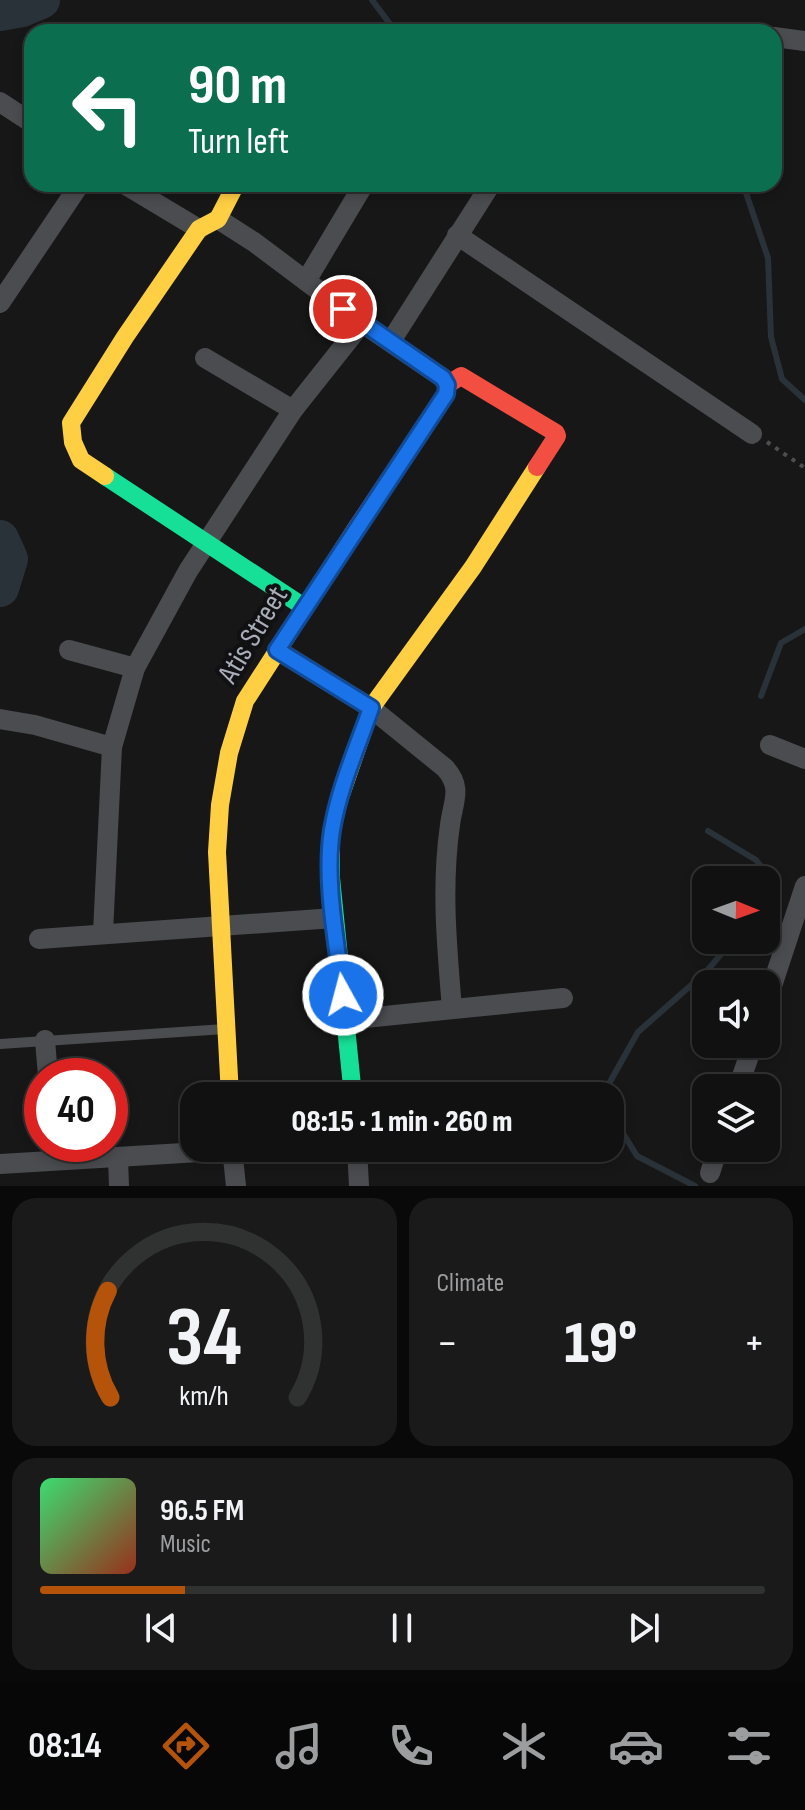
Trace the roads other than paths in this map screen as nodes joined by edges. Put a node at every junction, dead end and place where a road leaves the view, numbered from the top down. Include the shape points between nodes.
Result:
1 (782, 38) edge
2 (805, 41) edge
3 (0, 102) edge
4 (24, 118) edge
5 (75, 192) edge
6 (137, 192) edge
7 (232, 192) edge
8 (359, 192) edge
9 (486, 192) edge
10 (218, 219) junction
11 (199, 229) junction
12 (457, 235) junction
13 (306, 281) junction
14 (0, 303) edge
15 (362, 323) junction
16 (391, 341) junction
17 (205, 358) dead end
18 (447, 385) junction
19 (293, 410) junction
20 (752, 434) road end
21 (207, 544) junction
22 (304, 607) junction
23 (69, 650) dead end
24 (277, 650) junction
25 (135, 668) junction
26 (371, 708) junction
27 (0, 719) edge
28 (770, 745) dead end
29 (112, 747) junction
30 (805, 759) edge
31 (805, 886) edge
32 (801, 911) edge
33 (334, 918) junction
34 (221, 925) junction
35 (103, 933) junction
36 (39, 939) dead end
37 (779, 970) edge
38 (563, 998) dead end
39 (452, 1009) junction
40 (345, 1020) junction
41 (227, 1029) junction
42 (45, 1040) junction
43 (0, 1044) edge
44 (46, 1058) edge
45 (229, 1082) edge
46 (352, 1082) edge
47 (180, 1153) edge
48 (128, 1157) edge
49 (24, 1159) edge
50 (118, 1162) edge
51 (237, 1162) edge
52 (358, 1162) edge
53 (714, 1162) edge
54 (0, 1164) edge
55 (710, 1173) dead end
56 (119, 1186) edge
57 (236, 1186) edge
58 (359, 1186) edge

1 - 2 street
3 - 4 street
5 - 14 street
6 - 11 street
7 - 10 street
8 - 13 street
9 - 12 street
10 - 11 street
10 - 13 street
11 - 21 street via 71,423 71,435 81,460
12 - 16 street
12 - 20 street
13 - 15 street
15 - 16 street
15 - 19 street
16 - 18 street
17 - 19 street
18 - 22 street, Atis Street via 446,394
18 - 26 street via 464,377 557,436 473,567
19 - 21 street
21 - 22 street
21 - 25 street
22 - 24 street, Atis Street
23 - 25 street
24 - 26 street
24 - 34 street, Atis Street via 245,701 229,753 217,852
25 - 29 street
26 - 33 street via 331,834
26 - 39 street via 445,768 457,789 444,912
27 - 29 street
28 - 30 street
29 - 35 street
31 - 32 street
32 - 37 street
33 - 34 street
33 - 40 street
34 - 35 street
34 - 41 street, Atis Street
35 - 36 street
38 - 39 street
39 - 40 street
40 - 46 street
41 - 42 lane
41 - 45 street, Atis Street
42 - 43 lane
42 - 44 street
47 - 48 street
49 - 54 street
50 - 56 street
51 - 57 street
52 - 58 street
53 - 55 street

